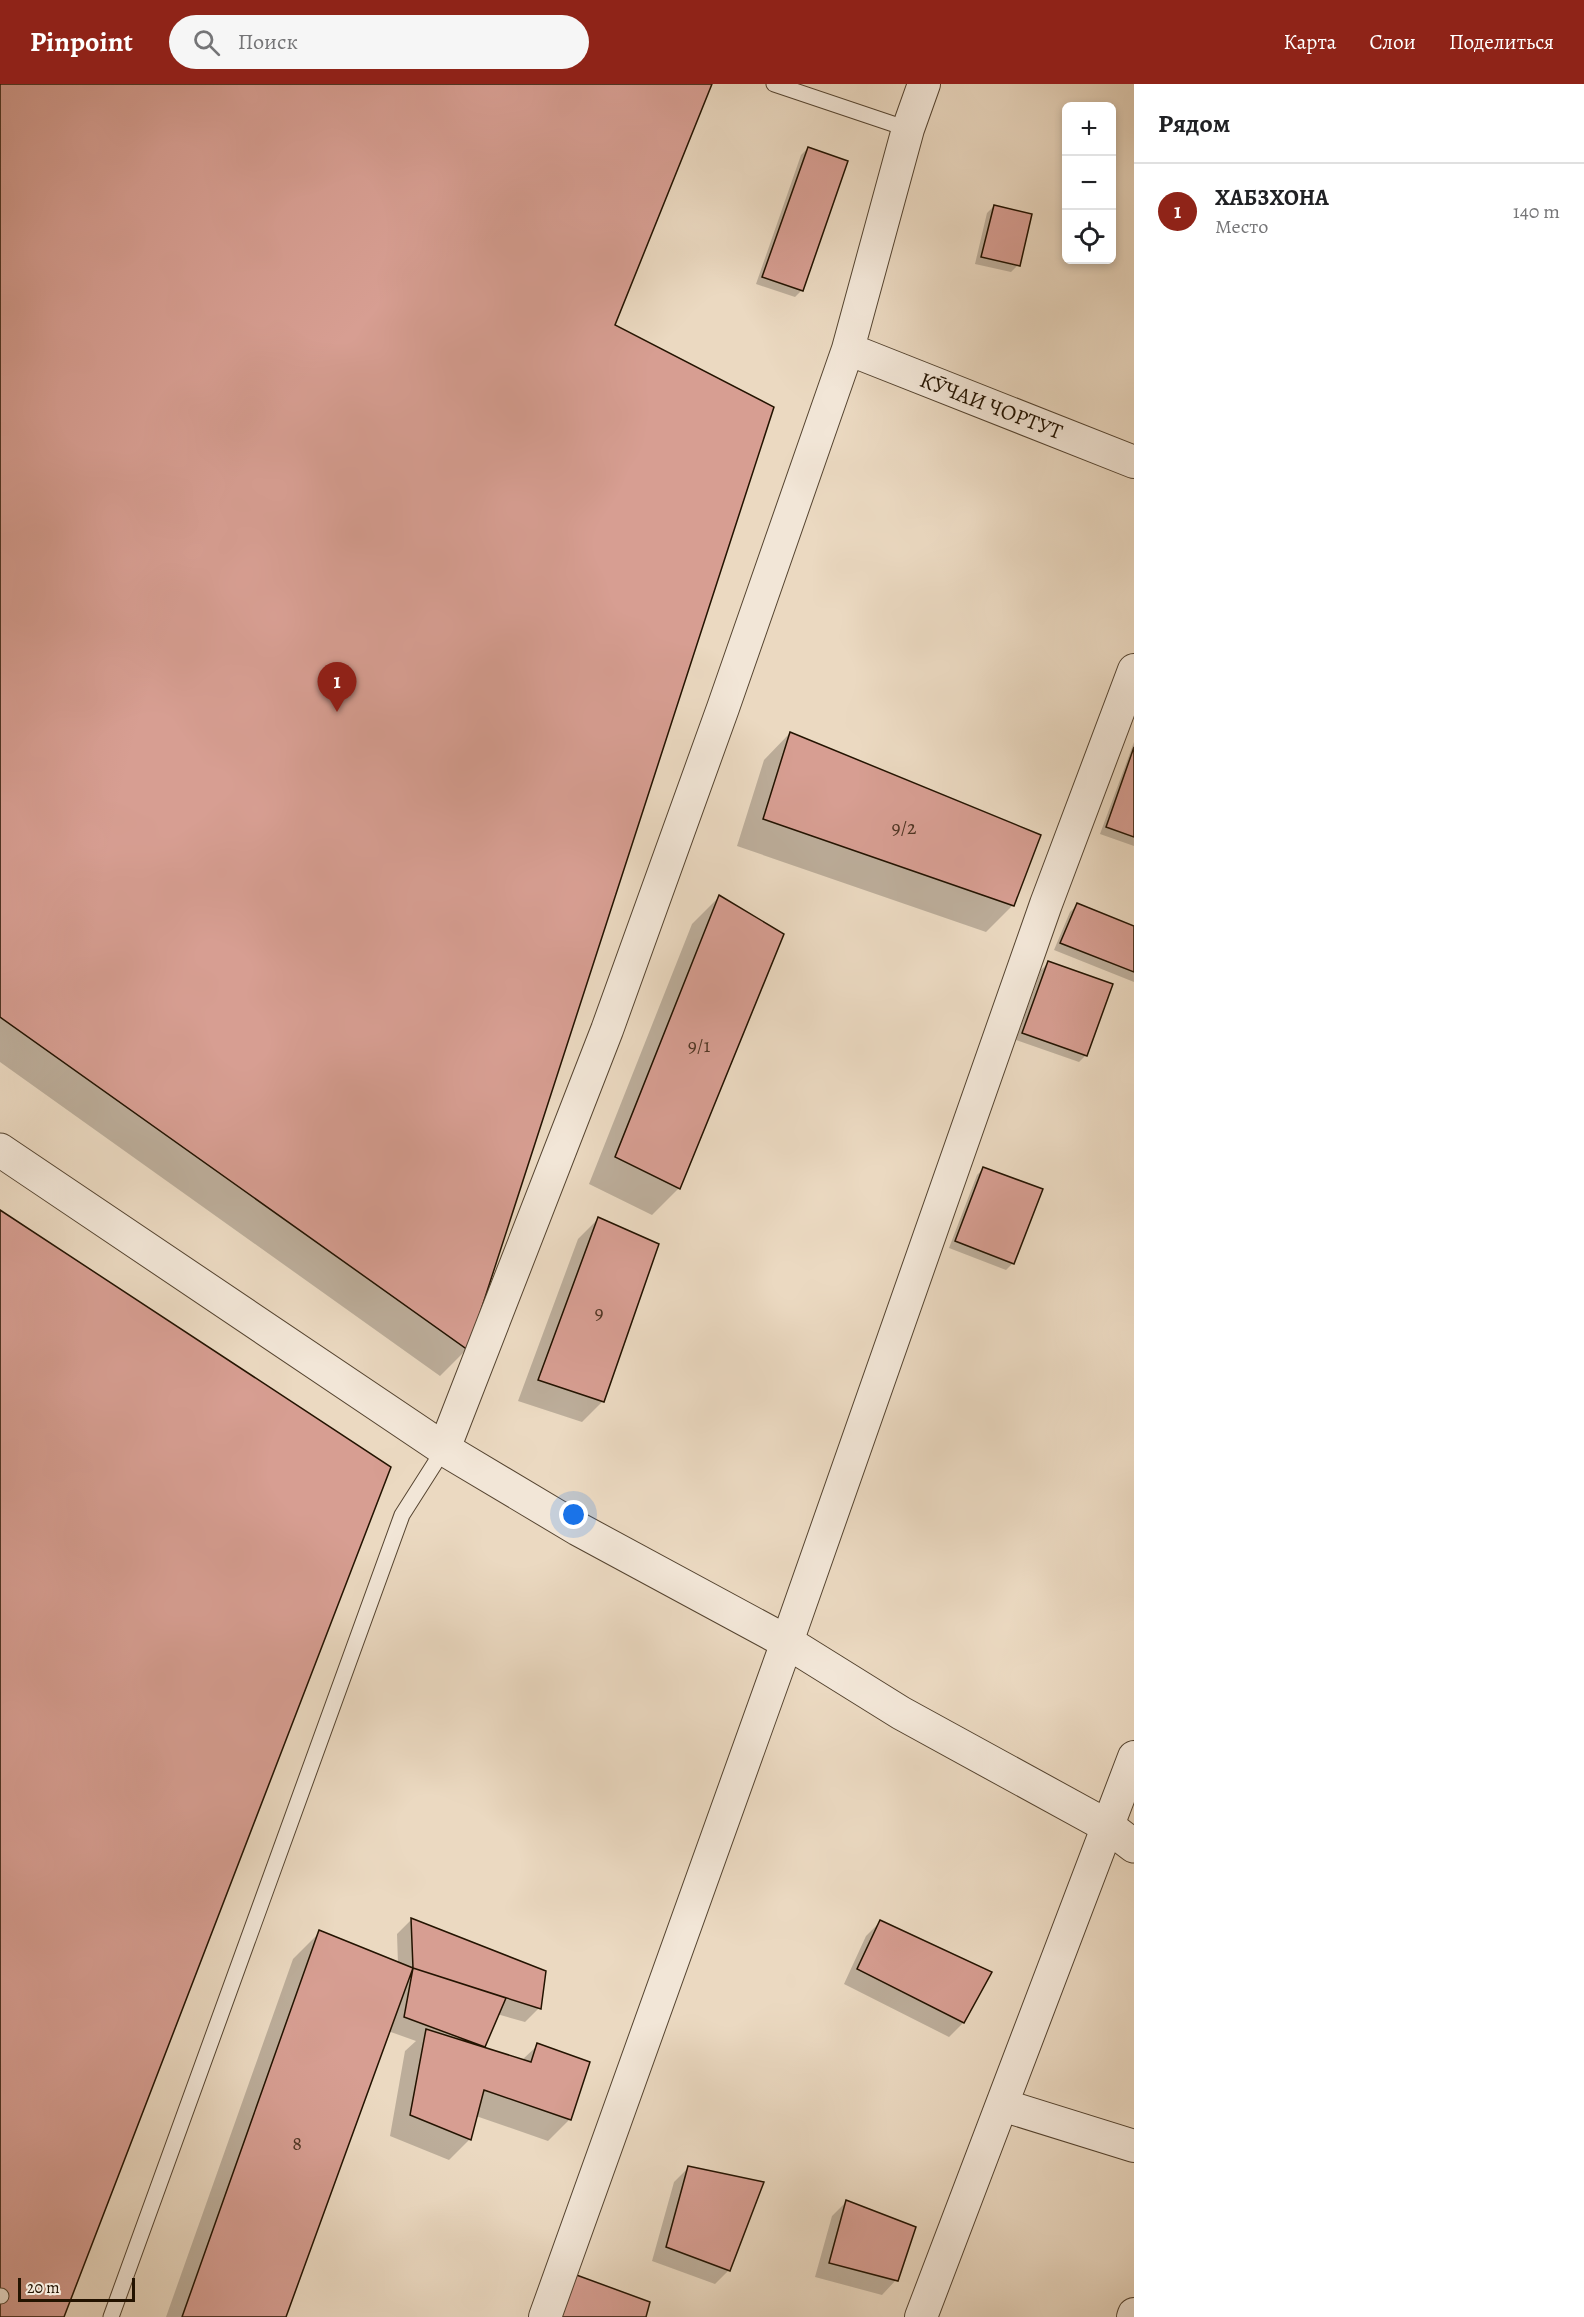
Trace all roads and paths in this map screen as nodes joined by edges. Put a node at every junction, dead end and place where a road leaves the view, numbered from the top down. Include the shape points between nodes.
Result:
1 (774, 84) edge
2 (924, 84) edge
3 (908, 129) junction
4 (848, 349) junction
5 (1134, 462) edge
6 (1134, 670) edge
7 (0, 1150) edge
8 (444, 1449) junction
9 (787, 1642) junction
10 (1134, 1757) edge
11 (1121, 1836) edge
12 (1002, 2105) junction
13 (1134, 2146) edge
14 (111, 2317) edge
15 (545, 2317) edge
16 (921, 2317) edge

1 - 3 lane
2 - 3 street
3 - 4 street
4 - 5 street, КӮЧАИ ЧОРТУТ
4 - 8 street via 607,1030
6 - 9 street via 1046,904
7 - 8 street
8 - 9 street via 578,1529
8 - 14 lane via 402,1515
9 - 11 street via 901,1713
9 - 15 street
10 - 11 street
11 - 12 street
12 - 13 street
12 - 16 street

